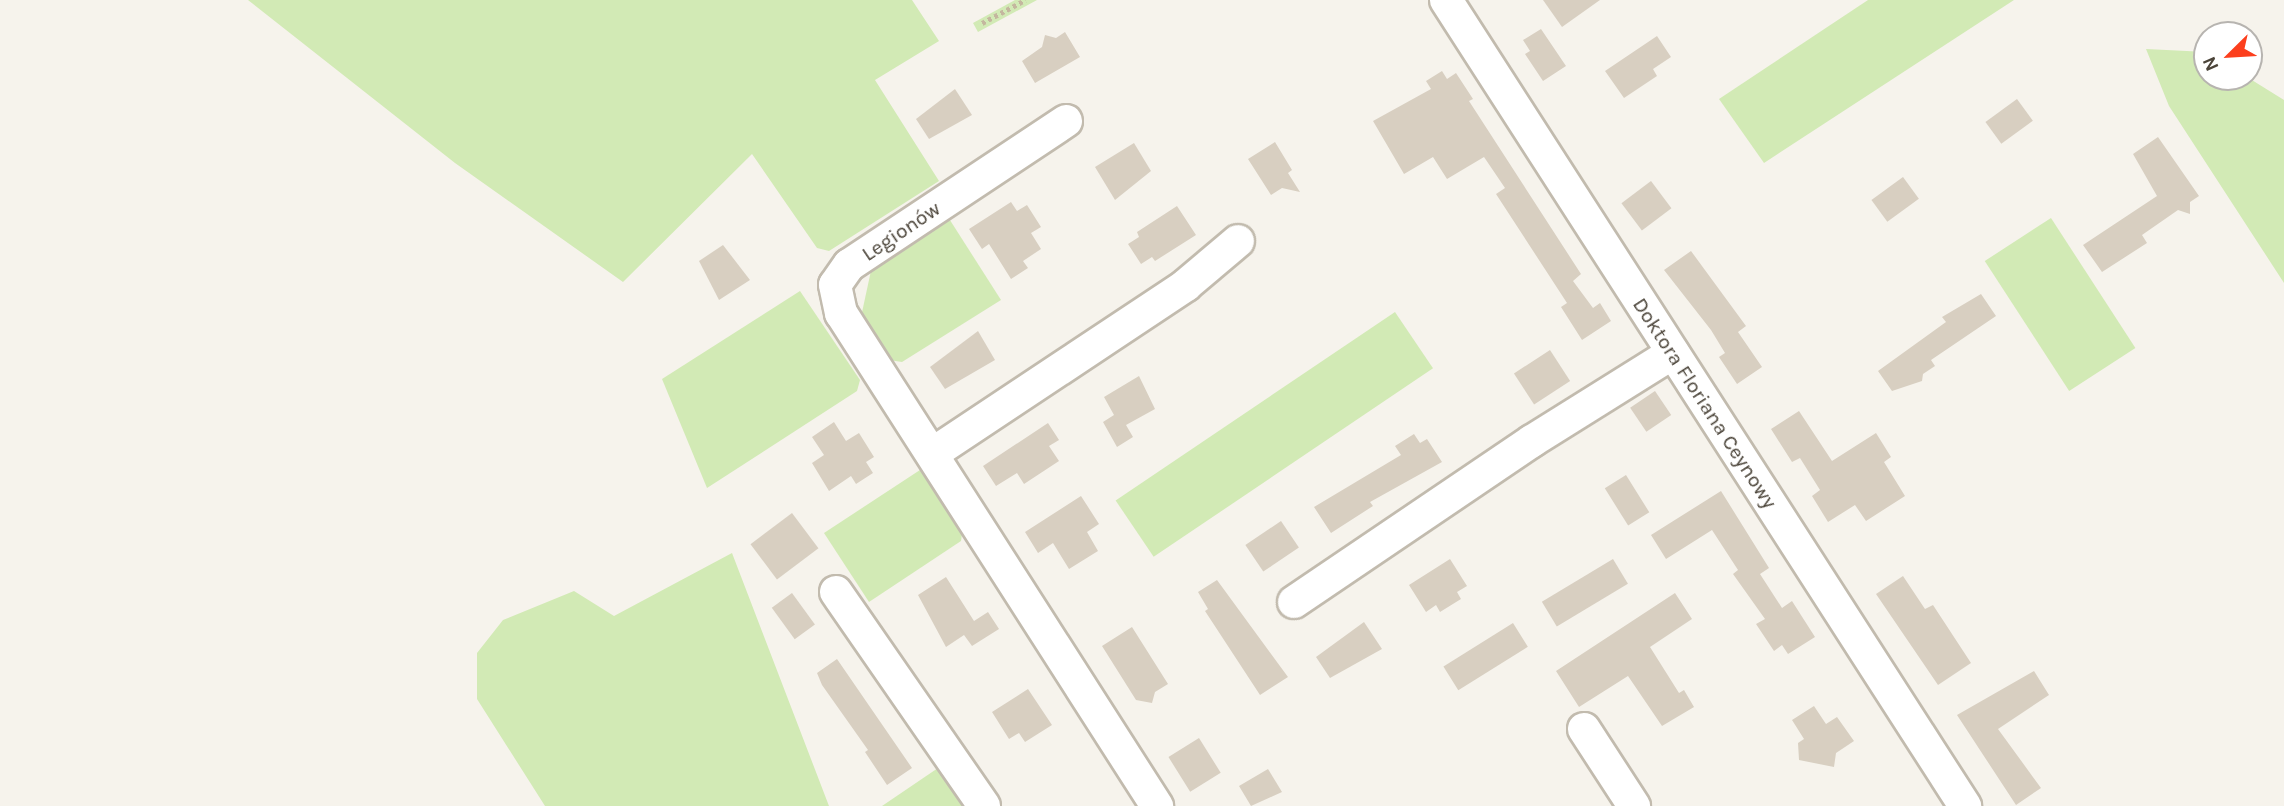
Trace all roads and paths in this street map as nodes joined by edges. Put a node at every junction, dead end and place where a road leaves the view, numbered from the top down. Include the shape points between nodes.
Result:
1 (1025, 0) edge
2 (1446, 0) edge
3 (982, 23) dead end
4 (1066, 121) dead end
5 (1238, 241) dead end
6 (1673, 353) junction
7 (932, 454) junction
8 (836, 592) dead end
9 (1294, 602) dead end
10 (1584, 729) dead end
11 (984, 806) edge
12 (1157, 806) edge
13 (1634, 806) edge
14 (1965, 806) edge

1 - 3 path
2 - 6 street, Doktora Floriana Ceynowy
4 - 7 street, Legionów via 849,265 835,285 841,313
5 - 7 street via 1186,285
6 - 9 street via 1532,441
6 - 14 street, Doktora Floriana Ceynowy
7 - 12 street, Legionów
8 - 11 street
10 - 13 street

